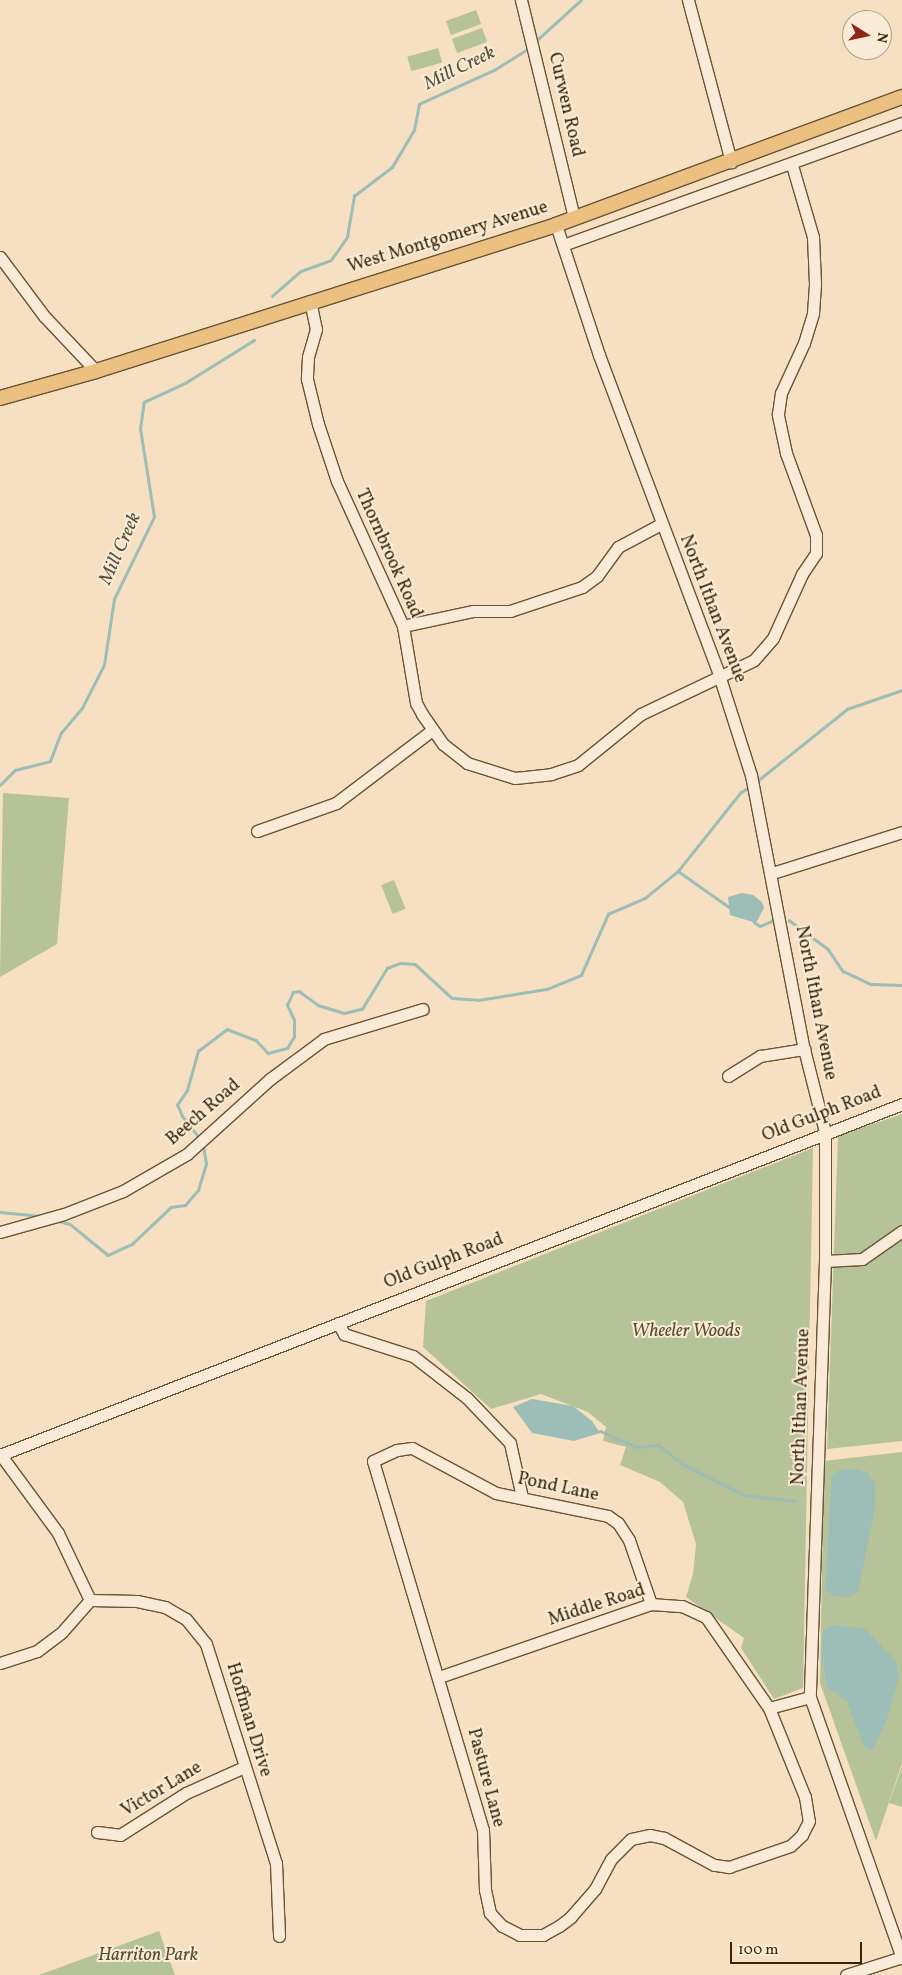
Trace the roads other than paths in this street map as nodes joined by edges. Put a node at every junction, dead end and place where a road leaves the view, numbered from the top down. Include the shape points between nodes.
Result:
1 (521, 0) edge
2 (688, 0) edge
3 (902, 98) edge
4 (902, 123) edge
5 (731, 162) junction
6 (792, 165) junction
7 (574, 218) junction
8 (556, 225) junction
9 (562, 245) junction
10 (0, 257) edge
11 (310, 301) junction
12 (96, 371) junction
13 (0, 398) edge
14 (661, 524) junction
15 (404, 626) junction
16 (719, 675) junction
17 (431, 732) junction
18 (257, 831) dead end
19 (902, 832) edge
20 (772, 873) junction
21 (423, 1008) dead end
22 (804, 1049) junction
23 (728, 1076) dead end
24 (902, 1104) edge
25 (825, 1132) junction
26 (902, 1231) edge
27 (0, 1232) edge
28 (825, 1261) junction
29 (338, 1323) junction
30 (412, 1448) joint
31 (0, 1455) edge
32 (522, 1497) junction
33 (90, 1600) junction
34 (651, 1604) junction
35 (0, 1663) edge
36 (439, 1677) junction
37 (810, 1697) junction
38 (769, 1708) junction
39 (244, 1767) junction
40 (97, 1832) dead end
41 (280, 1936) dead end
42 (902, 1957) edge
43 (846, 1975) edge

1 - 7 street, Curwen Road
2 - 5 street
3 - 5 main road, West Montgomery Avenue
4 - 6 street
5 - 7 main road, West Montgomery Avenue
6 - 9 street
6 - 16 street, Thornbrook Road via 813,237 816,283 804,343 781,393 778,414 786,453 818,546 764,651 729,674
7 - 8 main road, West Montgomery Avenue
8 - 9 street, North Ithan Avenue
8 - 11 main road, West Montgomery Avenue
9 - 14 street, North Ithan Avenue
10 - 12 street via 44,316
11 - 12 main road, West Montgomery Avenue
11 - 15 street, Thornbrook Road via 316,329 308,357 307,379 318,424 337,480
12 - 13 main road, West Montgomery Avenue
14 - 15 street via 618,547 597,576 582,587 510,611 473,611
14 - 16 street, North Ithan Avenue
15 - 17 street, Thornbrook Road via 416,702
16 - 17 street, Thornbrook Road via 642,714 578,765 552,774 515,778 497,774 459,758
16 - 20 street, North Ithan Avenue via 751,775
17 - 18 street via 336,803
19 - 20 street
20 - 22 street, North Ithan Avenue
21 - 27 street, Beech Road via 324,1039 270,1079 187,1154 123,1191 64,1214
22 - 23 street via 760,1056
22 - 25 street, North Ithan Avenue
24 - 25 street, Old Gulph Road
25 - 28 street, North Ithan Avenue
25 - 29 street, Old Gulph Road
26 - 28 street via 862,1260
28 - 37 street, North Ithan Avenue
29 - 31 street, Old Gulph Road
29 - 32 street via 344,1334 413,1356 467,1398 510,1443
30 - 32 street, Pond Lane via 496,1493
30 - 36 street, Pasture Lane via 397,1450 373,1461
31 - 33 street via 58,1533
32 - 34 street, Pond Lane via 608,1516 618,1524 629,1540
33 - 35 street via 62,1632 43,1646
33 - 39 street, Hoffman Drive via 137,1601 165,1607 186,1619 198,1632 206,1644
34 - 36 street, Middle Road
34 - 38 street, Middle Road via 682,1606 706,1617
36 - 38 street, Pasture Lane via 483,1830 484,1890 490,1913 502,1926 520,1935 543,1935 571,1917 595,1889 611,1859 631,1839 650,1835 664,1838 714,1865 729,1867 790,1846 808,1821 805,1797
37 - 38 street
37 - 42 street, North Ithan Avenue
39 - 40 street, Victor Lane via 186,1793 120,1835
39 - 41 street, Hoffman Drive via 276,1863
42 - 43 street

